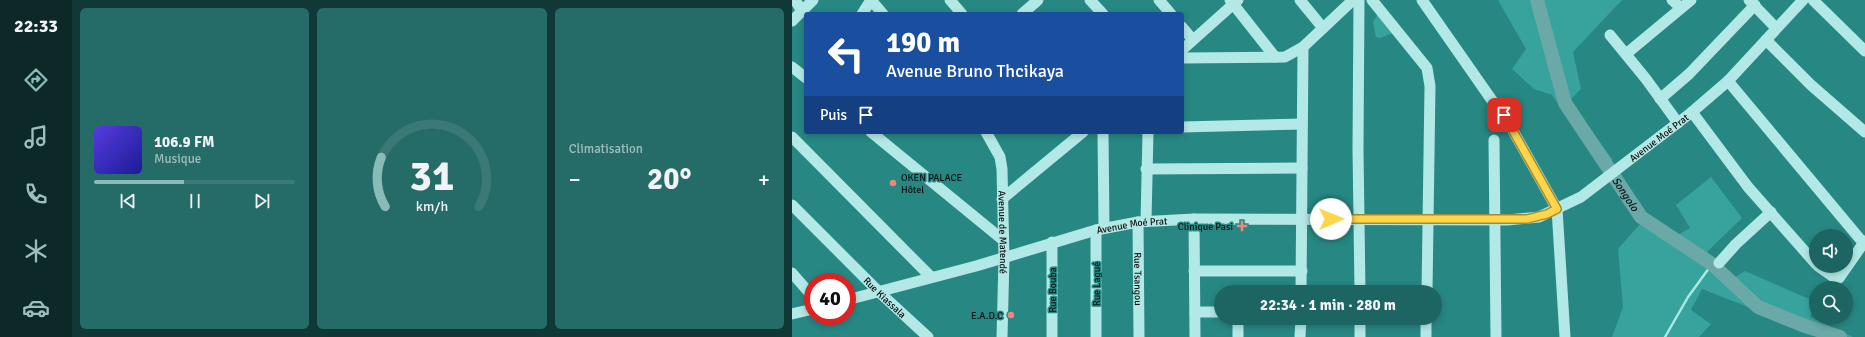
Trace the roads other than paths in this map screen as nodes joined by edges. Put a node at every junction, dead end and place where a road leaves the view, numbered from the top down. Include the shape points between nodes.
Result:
1 (795, 0) edge
2 (813, 0) edge
3 (872, 0) edge
4 (950, 0) edge
5 (1038, 0) edge
6 (1090, 0) edge
7 (1159, 0) edge
8 (1300, 0) edge
9 (1353, 0) edge
10 (1359, 0) edge
11 (1372, 0) edge
12 (1422, 0) edge
13 (1672, 0) edge
14 (1692, 0) edge
15 (1803, 0) edge
16 (1813, 0) edge
17 (1234, 1) edge
18 (1752, 3) edge
19 (1681, 8) junction
20 (1026, 9) edge
21 (802, 11) junction
22 (863, 12) edge
23 (881, 12) edge
24 (960, 12) edge
25 (1100, 12) edge
26 (1169, 12) edge
27 (792, 21) edge
28 (1323, 28) junction
29 (1776, 28) junction
30 (1184, 29) edge
31 (1610, 35) dead end
32 (1193, 40) junction
33 (1766, 40) junction
34 (1303, 47) junction
35 (1184, 48) edge
36 (1865, 51) edge
37 (1626, 54) junction
38 (1184, 58) edge
39 (1275, 58) junction
40 (792, 67) edge
41 (804, 76) edge
42 (1728, 81) junction
43 (1660, 99) junction
44 (1692, 112) junction
45 (1678, 123) junction
46 (1302, 124) junction
47 (1184, 127) edge
48 (1865, 132) edge
49 (873, 134) edge
50 (987, 134) edge
51 (1104, 134) edge
52 (1148, 134) edge
53 (1070, 136) edge
54 (792, 137) edge
55 (1494, 140) dead end
56 (1302, 168) junction
57 (1146, 170) junction
58 (1002, 199) junction
59 (792, 205) edge
60 (1557, 209) junction
61 (1771, 212) junction
62 (1360, 218) junction
63 (1194, 219) junction
64 (1302, 219) junction
65 (1428, 219) junction
66 (1495, 219) junction
67 (1142, 222) junction
68 (1100, 229) junction
69 (1003, 240) junction
70 (1052, 242) junction
71 (1864, 243) edge
72 (1809, 256) edge
73 (1004, 258) junction
74 (1853, 258) edge
75 (1719, 263) dead end
76 (1194, 271) junction
77 (1302, 271) junction
78 (792, 273) edge
79 (1828, 273) edge
80 (1843, 273) edge
81 (931, 277) junction
82 (1301, 285) edge
83 (1360, 285) edge
84 (1427, 285) edge
85 (804, 287) edge
86 (879, 292) junction
87 (856, 298) edge
88 (804, 311) edge
89 (1195, 312) junction
90 (1214, 312) edge
91 (792, 314) edge
92 (1238, 325) edge
93 (1301, 325) edge
94 (1360, 325) edge
95 (1426, 325) edge
96 (928, 337) edge
97 (1002, 337) edge
98 (1052, 337) edge
99 (1096, 337) edge
100 (1139, 337) edge
101 (1195, 337) edge
102 (1238, 337) edge
103 (1300, 337) edge
104 (1360, 337) edge
105 (1426, 337) edge
106 (1496, 337) edge
107 (1565, 337) edge

1 - 21 street
2 - 21 street
3 - 22 street
3 - 23 street
4 - 24 street
5 - 20 street
6 - 25 street
7 - 26 street
8 - 28 street
9 - 28 street
10 - 62 street
11 - 65 street via 1427,68 1430,86
12 - 60 street via 1512,128
13 - 19 street
14 - 19 street
15 - 29 street, Avenue Moé Prat
16 - 36 street
17 - 32 street
17 - 39 street
18 - 29 street
18 - 43 street via 1689,74
19 - 37 street
21 - 27 street
28 - 34 street
29 - 33 street, Avenue Moé Prat
30 - 32 street
31 - 37 street
32 - 35 street
33 - 42 street, Avenue Moé Prat
33 - 48 street via 1811,85
34 - 39 street via 1292,54
34 - 46 street
37 - 43 street
38 - 39 street
40 - 41 street
42 - 44 street, Avenue Moé Prat
42 - 71 street
43 - 45 street
44 - 45 street, Avenue Moé Prat
44 - 61 street via 1748,187
45 - 60 street, Avenue Moé Prat via 1582,196
46 - 47 street
46 - 56 street
49 - 69 street
50 - 58 street, Avenue de Matendé via 1000,157
51 - 68 street, Rue Lagué
52 - 57 street, Rue Tsangou
53 - 58 street
54 - 81 street
55 - 66 street
56 - 57 street
56 - 64 street
57 - 67 street, Rue Tsangou
58 - 69 street, Avenue de Matendé
59 - 86 street, Rue Kiassala
60 - 66 street, Avenue Moé Prat via 1527,219
60 - 107 street
61 - 72 street
61 - 75 street
62 - 64 street, Avenue Moé Prat
62 - 65 street, Avenue Moé Prat
62 - 83 street
63 - 64 street, Avenue Moé Prat
63 - 67 street, Avenue Moé Prat
63 - 76 street
64 - 77 street
65 - 66 street, Avenue Moé Prat
65 - 84 street
66 - 106 street
67 - 68 street, Avenue Moé Prat
67 - 100 street, Rue Tsangou
68 - 70 street, Avenue Moé Prat
68 - 99 street, Rue Lagué
69 - 73 street, Avenue de Matendé
70 - 73 street, Avenue Moé Prat
70 - 98 street, Rue Bouba
71 - 74 street
73 - 81 street, Avenue Moé Prat
73 - 97 street, Avenue de Matendé
76 - 77 street
76 - 89 street
77 - 82 street
78 - 85 street
79 - 80 street via 1835,278 1839,278
81 - 86 street, Avenue Moé Prat
86 - 87 street, Avenue Moé Prat
86 - 96 street, Rue Kiassala
88 - 91 street
89 - 90 street
89 - 101 street
92 - 102 street
93 - 103 street
94 - 104 street
95 - 105 street

